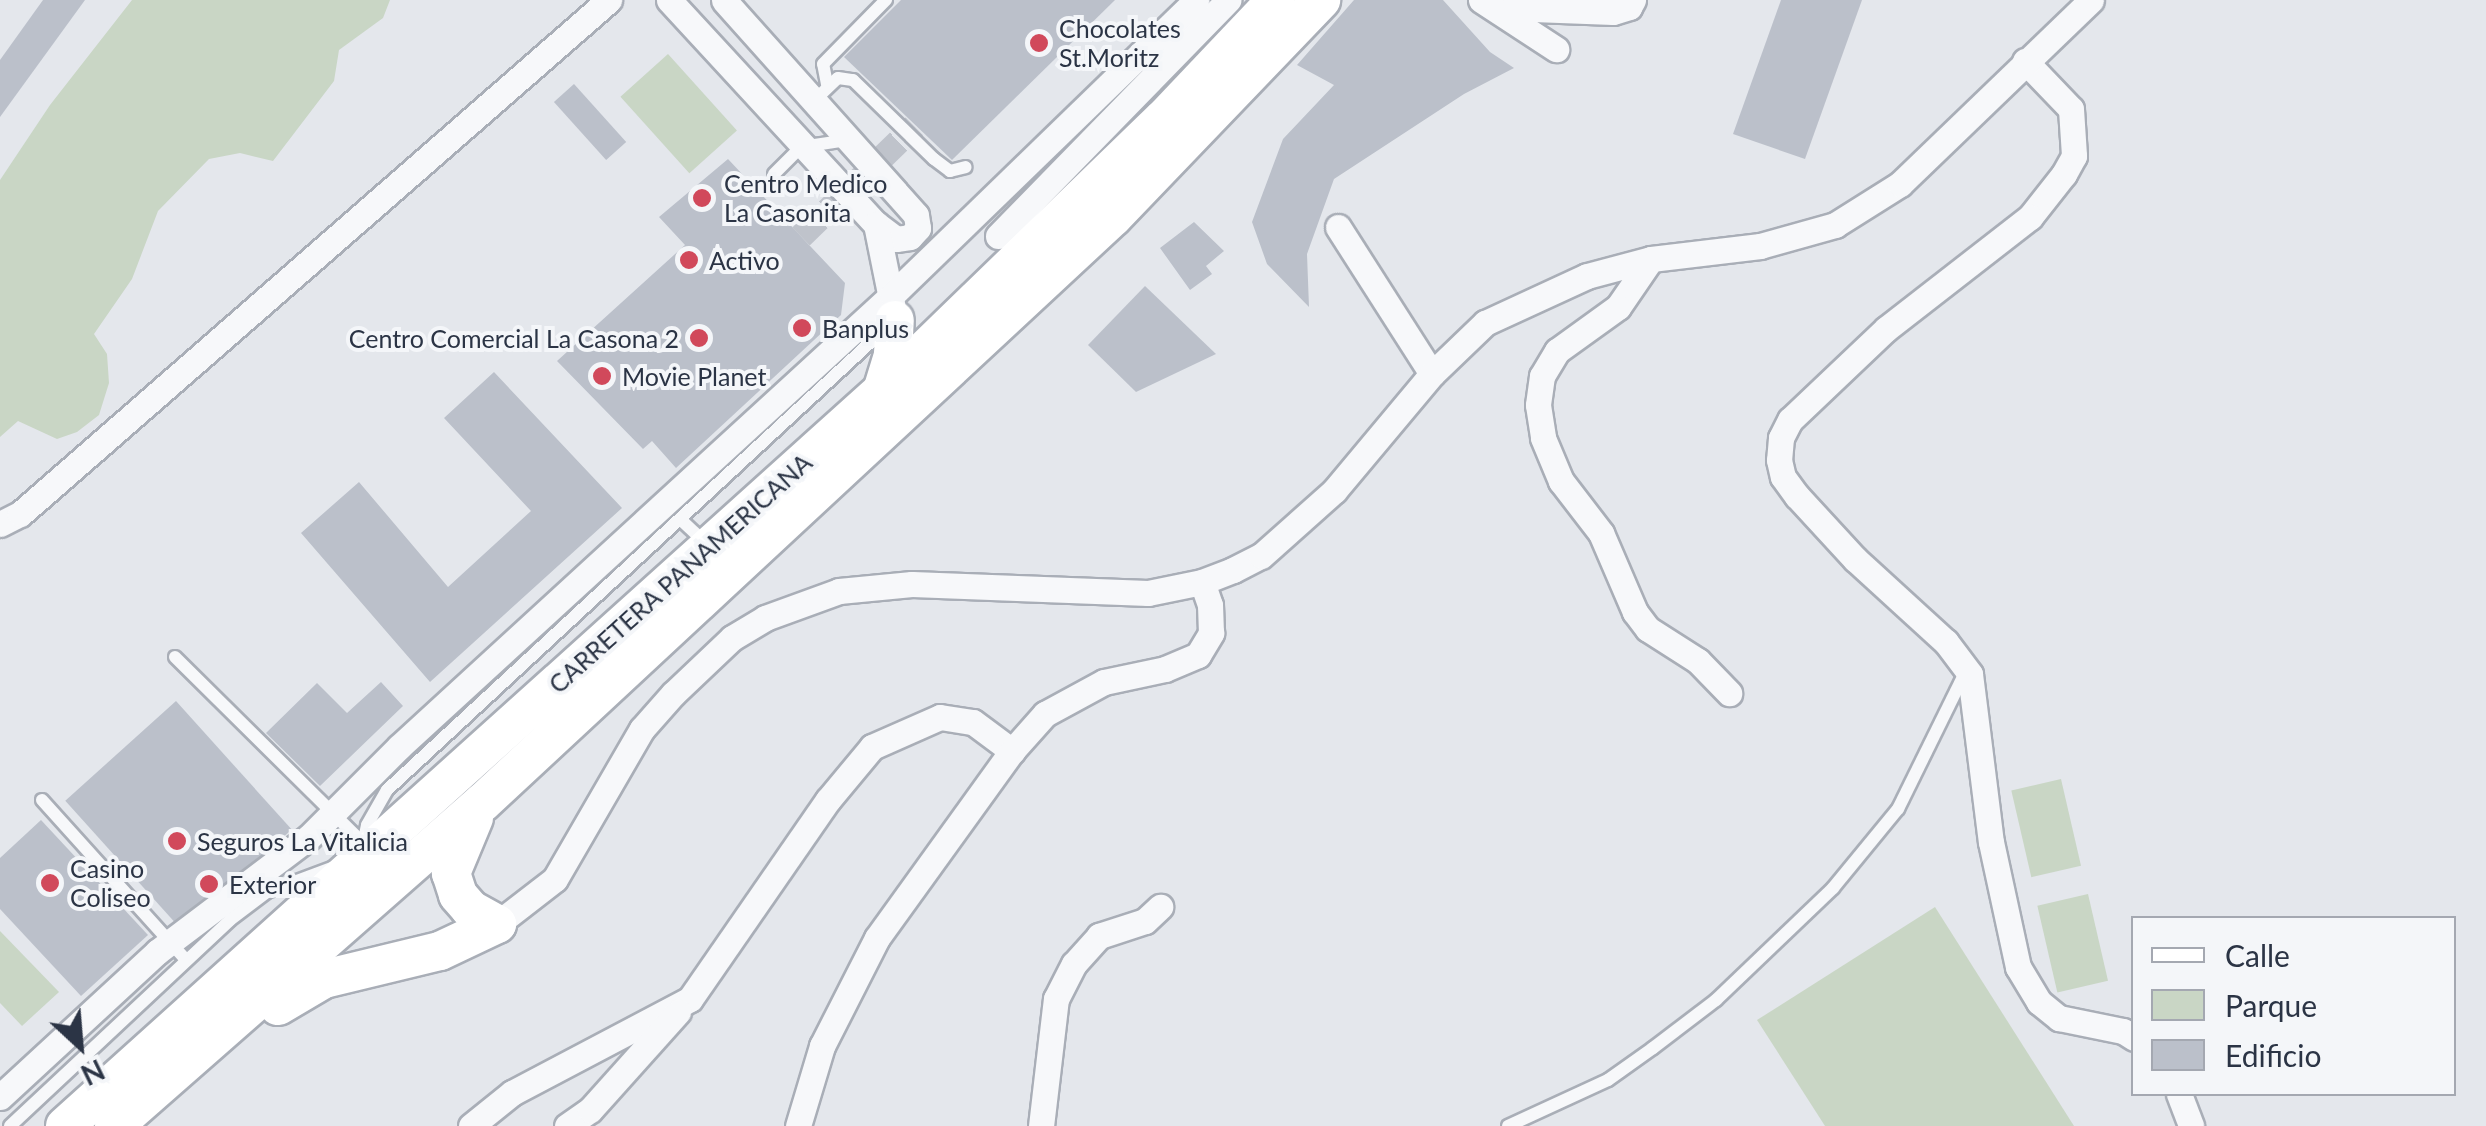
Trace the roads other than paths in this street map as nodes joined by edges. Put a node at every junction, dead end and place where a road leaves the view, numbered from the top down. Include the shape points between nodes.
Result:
1 (609, 0) edge
2 (669, 0) edge
3 (724, 0) edge
4 (886, 0) edge
5 (1196, 0) edge
6 (1228, 0) edge
7 (1276, 0) edge
8 (1321, 0) edge
9 (1481, 0) edge
10 (1515, 0) edge
11 (1633, 0) edge
12 (2091, 0) edge
13 (1556, 49) dead end
14 (2024, 61) junction
15 (816, 92) junction
16 (781, 119) junction
17 (851, 140) junction
18 (801, 148) junction
19 (966, 168) dead end
20 (774, 174) dead end
21 (897, 192) junction
22 (967, 220) junction
23 (876, 224) junction
24 (1338, 227) dead end
25 (1008, 246) junction
26 (1651, 259) junction
27 (893, 307) junction
28 (1432, 374) junction
29 (882, 391) junction
30 (680, 519) junction
31 (0, 524) edge
32 (711, 548) junction
33 (1202, 582) junction
34 (175, 657) dead end
35 (1967, 670) junction
36 (1729, 693) dead end
37 (1012, 751) junction
38 (42, 800) dead end
39 (482, 803) junction
40 (334, 813) junction
41 (364, 851) junction
42 (1160, 908) dead end
43 (497, 924) junction
44 (178, 951) junction
45 (690, 999) junction
46 (2131, 1036) edge
47 (160, 1085) junction
48 (2181, 1096) edge
49 (0, 1097) edge
50 (10, 1126) edge
51 (65, 1126) edge
52 (114, 1126) edge
53 (122, 1126) edge
54 (471, 1126) edge
55 (567, 1126) edge
56 (798, 1126) edge
57 (1041, 1126) edge
58 (1508, 1126) edge
59 (2191, 1126) edge

1 - 31 street via 34,503
2 - 16 street
3 - 15 street
4 - 15 lane via 822,64
5 - 22 street
6 - 25 street
7 - 25 main road, CARRETERA PANAMERICANA via 1163,119
8 - 39 main road, CARRETERA PANAMERICANA via 1113,217
9 - 13 street
10 - 11 street via 1532,9 1614,12
12 - 14 street
14 - 26 street via 1900,184 1835,225 1760,246
14 - 35 street via 2071,108 2074,156 2064,174 2030,217 1886,329 1790,420 1781,438 1784,477 1796,496
15 - 16 street via 782,108
15 - 17 street
15 - 19 lane via 838,78 852,80 934,159 950,171
16 - 18 street
17 - 18 lane
17 - 21 street
18 - 20 lane
18 - 23 street
21 - 22 street via 931,216
21 - 23 street via 918,228 896,239
22 - 25 street
22 - 27 street
23 - 27 street
24 - 28 street
25 - 29 main road, CARRETERA PANAMERICANA
26 - 28 street via 1510,307
26 - 36 street via 1618,308 1558,351 1542,376 1543,438 1561,481 1601,533 1635,612
27 - 29 main road via 893,354
27 - 30 lane
27 - 40 street via 398,746
28 - 33 street via 1294,528 1262,556
29 - 32 main road, CARRETERA PANAMERICANA
30 - 32 lane
30 - 41 lane via 386,790 366,825
32 - 41 main road, CARRETERA PANAMERICANA
33 - 37 street via 1211,634 1198,655 1104,682 1045,714
33 - 43 street via 1148,594 912,584 838,591 765,618 732,638 672,694 625,756 555,879
34 - 40 lane
35 - 46 street via 2018,967 2039,1002 2059,1018
35 - 58 lane via 1898,809 1833,888 1716,1000 1665,1039 1608,1080
37 - 45 street via 973,722 940,717 872,747
37 - 56 street via 877,938 822,1046
38 - 44 lane
39 - 43 main road via 451,873 458,896
39 - 47 main road, CARRETERA PANAMERICANA
40 - 41 lane
40 - 44 street
41 - 44 lane via 267,892
41 - 51 main road, CARRETERA PANAMERICANA
42 - 57 street via 1145,921 1099,936 1074,964 1056,999
43 - 47 main road via 440,951 324,979
44 - 49 street
44 - 50 lane
45 - 54 street via 512,1093
45 - 55 street via 590,1110
47 - 52 main road, CARRETERA PANAMERICANA
47 - 53 main road
48 - 59 street

